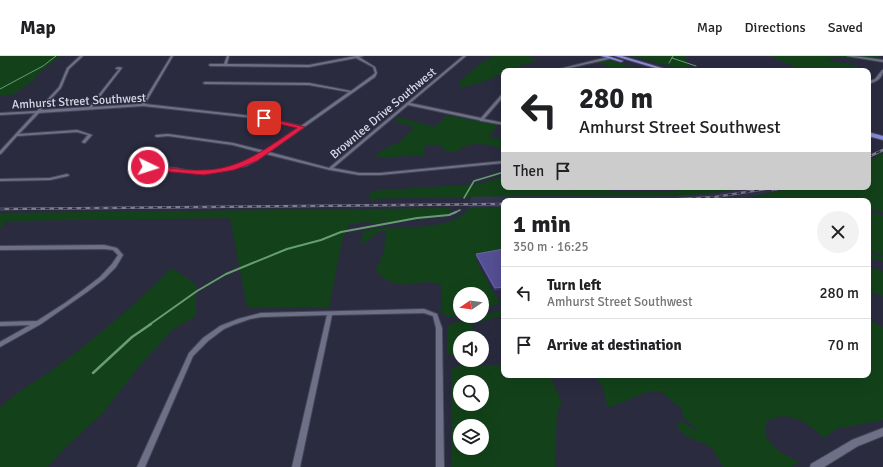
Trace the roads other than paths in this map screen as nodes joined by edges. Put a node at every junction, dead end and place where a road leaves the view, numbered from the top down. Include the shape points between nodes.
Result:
1 (82, 56) edge
2 (172, 56) edge
3 (228, 56) edge
4 (362, 56) edge
5 (465, 56) edge
6 (603, 56) edge
7 (617, 56) edge
8 (848, 56) edge
9 (356, 57) junction
10 (608, 58) junction
11 (883, 62) edge
12 (210, 65) dead end
13 (225, 65) junction
14 (117, 68) dead end
15 (565, 68) edge
16 (644, 68) edge
17 (659, 68) edge
18 (883, 71) edge
19 (205, 82) dead end
20 (871, 82) edge
21 (352, 92) junction
22 (501, 97) edge
23 (267, 104) dead end
24 (408, 104) junction
25 (143, 105) junction
26 (90, 108) junction
27 (38, 111) junction
28 (0, 114) edge
29 (253, 117) junction
30 (481, 120) junction
31 (501, 123) edge
32 (302, 127) junction
33 (871, 129) edge
34 (881, 132) edge
35 (871, 134) edge
36 (17, 135) junction
37 (157, 136) dead end
38 (883, 138) edge
39 (84, 142) dead end
40 (266, 152) junction
41 (0, 153) edge
42 (501, 162) edge
43 (142, 168) dead end
44 (330, 169) junction
45 (68, 175) dead end
46 (0, 180) edge
47 (0, 248) edge
48 (330, 313) junction
49 (40, 323) junction
50 (0, 324) edge
51 (0, 345) edge
52 (883, 432) edge
53 (141, 467) edge
54 (296, 467) edge
55 (440, 467) edge
56 (815, 467) edge

1 - 27 street via 73,62 60,86
2 - 25 street
3 - 13 street
4 - 9 street
5 - 24 street, Brownlee Drive Southwest
6 - 10 highway
7 - 17 highway
8 - 11 street
9 - 13 street via 308,66
9 - 21 street via 374,67 376,73
10 - 15 street
10 - 16 highway
12 - 13 street
14 - 26 street via 121,68
18 - 20 street
19 - 21 street via 309,84
21 - 32 street
22 - 30 street
23 - 29 street
24 - 30 street
24 - 44 street, Brownlee Drive Southwest
25 - 26 street, Amhurst Street Southwest
25 - 29 street, Amhurst Street Southwest
26 - 27 street, Amhurst Street Southwest
27 - 28 street, Amhurst Street Southwest
27 - 36 street
29 - 32 street, Amhurst Street Southwest
30 - 31 street
32 - 40 street
33 - 34 highway
35 - 38 highway
36 - 39 street via 77,131 90,135
36 - 41 street
37 - 40 street via 219,141
40 - 43 street via 244,165 216,172
40 - 44 street
42 - 44 street via 369,175
45 - 46 street via 50,179
47 - 49 street via 104,247 120,253 117,263 106,274
48 - 53 street via 260,315 230,323 210,335 200,344 187,365
48 - 54 street
48 - 55 street via 424,311 435,315 439,328
49 - 50 street
49 - 51 street
52 - 56 main road via 855,443

